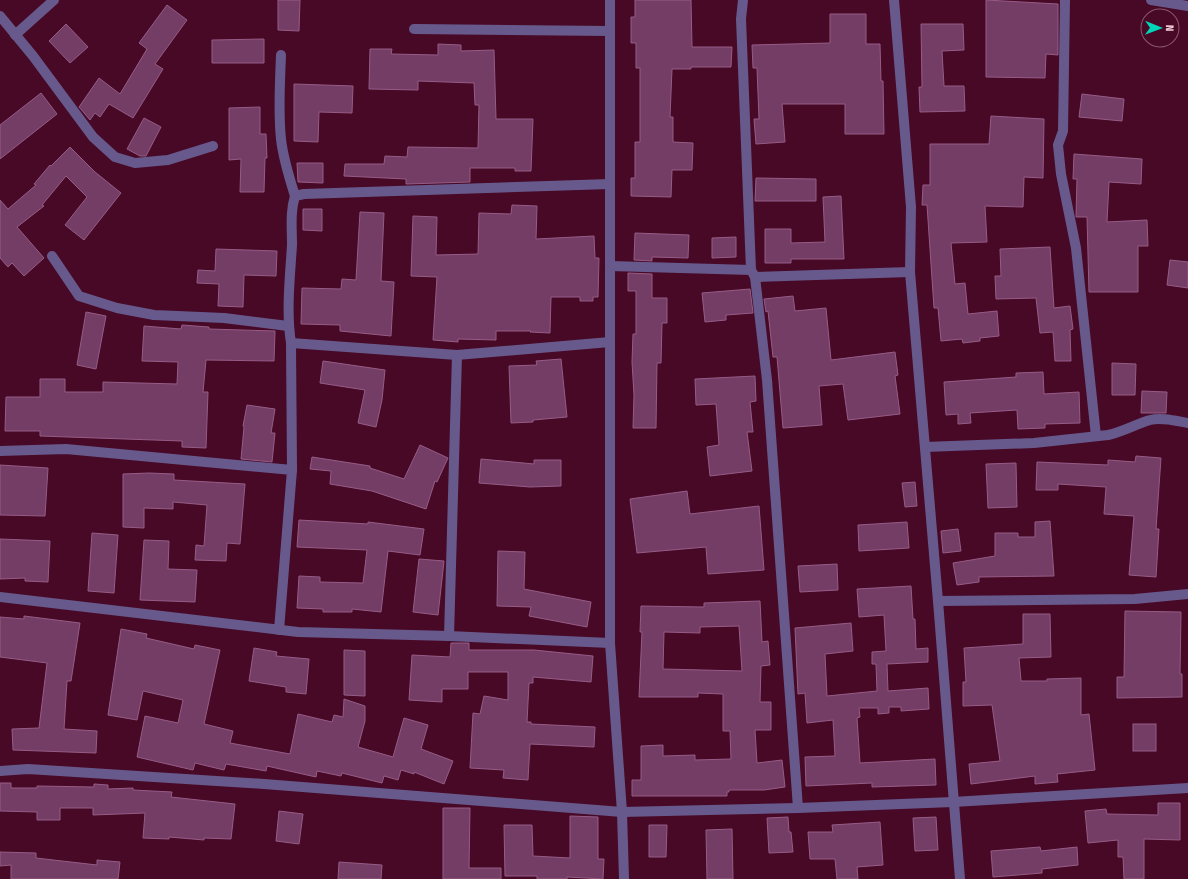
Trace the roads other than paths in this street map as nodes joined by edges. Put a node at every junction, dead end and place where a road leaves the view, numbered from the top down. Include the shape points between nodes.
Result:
1 (54, 0) edge
2 (610, 0) edge
3 (743, 0) edge
4 (894, 0) edge
5 (1065, 0) edge
6 (1151, 0) edge
7 (1188, 6) edge
8 (0, 16) edge
9 (414, 29) dead end
10 (610, 31) junction
11 (15, 35) junction
12 (281, 55) dead end
13 (213, 146) dead end
14 (610, 184) junction
15 (295, 196) junction
16 (52, 256) dead end
17 (610, 266) junction
18 (910, 272) junction
19 (753, 273) junction
20 (288, 326) junction
21 (610, 342) junction
22 (292, 343) junction
23 (457, 355) junction
24 (1188, 423) edge
25 (1096, 436) junction
26 (925, 447) junction
27 (0, 451) edge
28 (292, 470) junction
29 (1188, 594) edge
30 (0, 597) edge
31 (938, 601) junction
32 (279, 630) junction
33 (449, 636) junction
34 (610, 643) junction
35 (0, 771) edge
36 (1188, 788) edge
37 (953, 802) junction
38 (798, 808) junction
39 (622, 812) junction
40 (624, 879) edge
41 (960, 879) edge

1 - 11 street
2 - 10 street
3 - 19 street via 741,19
4 - 18 street via 911,207
5 - 25 street via 1063,131 1058,145 1061,174 1076,248
6 - 7 street
8 - 11 street
9 - 10 street
10 - 14 street
11 - 13 street via 93,137 115,157 135,163 168,160
12 - 15 street via 281,139
14 - 15 street
14 - 17 street
15 - 20 street via 291,209
16 - 20 street via 79,296 117,308 154,315 224,318
17 - 19 street
17 - 21 street
18 - 19 street
18 - 26 street
19 - 38 street via 767,380
20 - 22 street
21 - 23 street
21 - 34 street
22 - 23 street
22 - 28 street
23 - 33 street
24 - 25 street via 1151,420 1119,433
25 - 26 street via 1034,443
26 - 31 street
27 - 28 street via 66,449
28 - 32 street
29 - 31 street via 1135,599
30 - 32 street
31 - 37 street
32 - 33 street
33 - 34 street
34 - 39 street
35 - 39 street via 28,769 264,784
36 - 37 street
37 - 38 street
37 - 41 street
38 - 39 street
39 - 40 street

